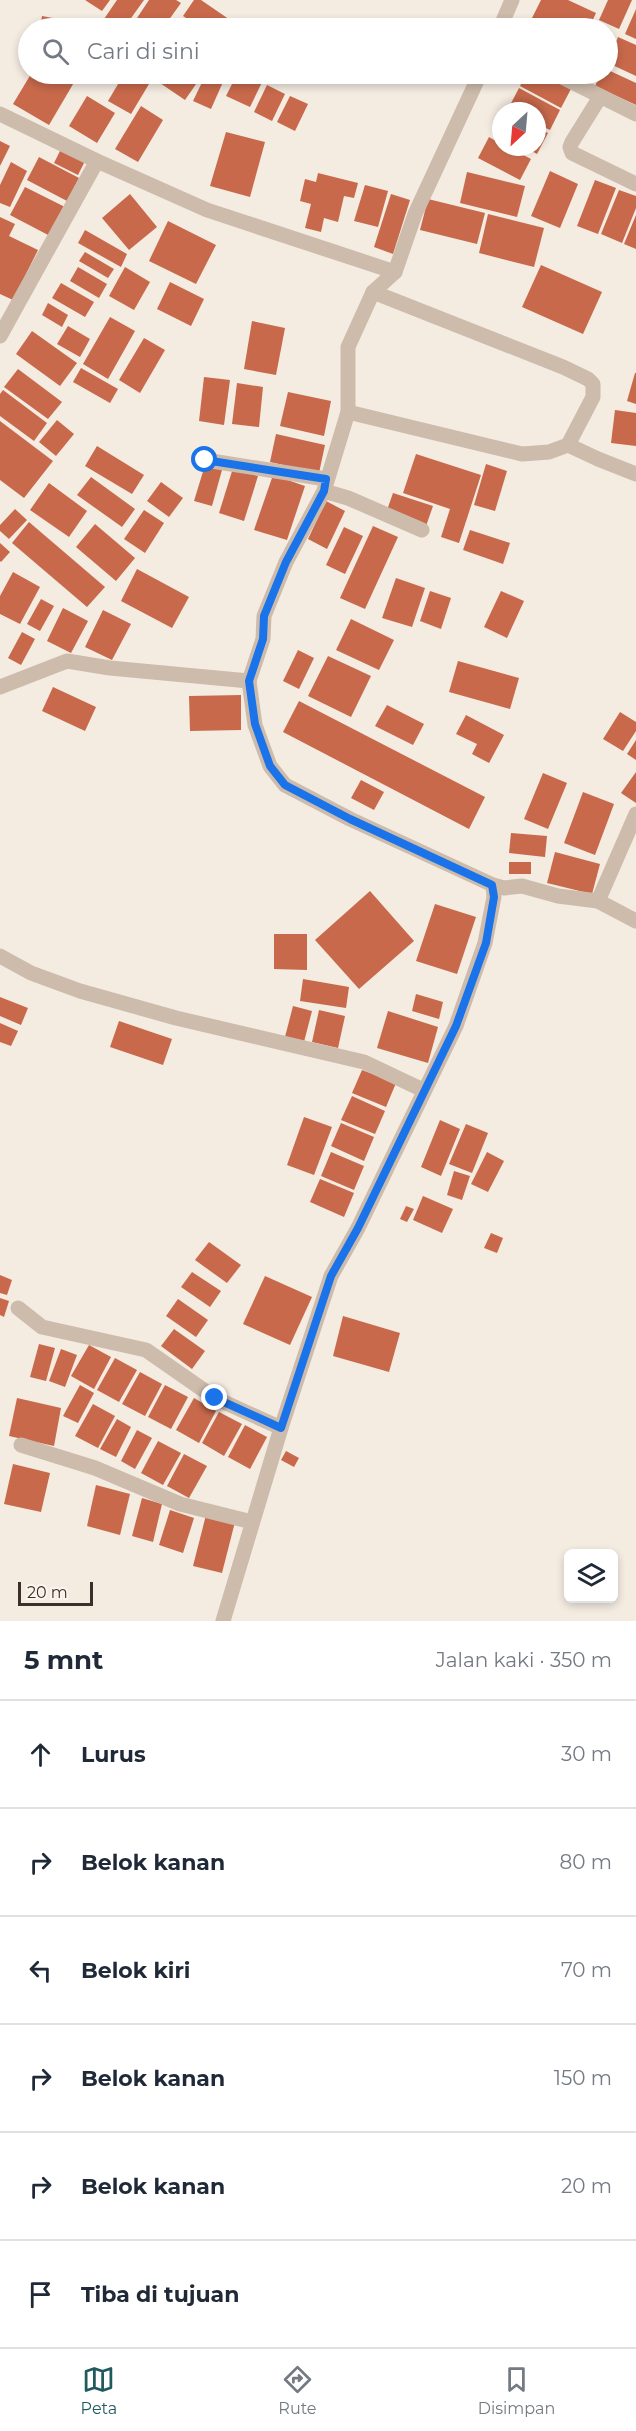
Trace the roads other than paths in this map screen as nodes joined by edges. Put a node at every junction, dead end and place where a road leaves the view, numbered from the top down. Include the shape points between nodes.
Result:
1 (512, 0) edge
2 (504, 18) edge
3 (475, 84) edge
4 (575, 84) edge
5 (600, 97) junction
6 (0, 114) edge
7 (636, 114) edge
8 (97, 161) junction
9 (636, 184) edge
10 (395, 272) junction
11 (373, 292) junction
12 (0, 336) edge
13 (348, 412) junction
14 (568, 445) junction
15 (205, 460) dead end
16 (636, 474) edge
17 (325, 485) junction
18 (422, 530) dead end
19 (249, 681) junction
20 (0, 687) edge
21 (636, 814) edge
22 (492, 885) junction
23 (598, 901) junction
24 (636, 921) edge
25 (0, 956) edge
26 (423, 1090) junction
27 (18, 1308) dead end
28 (281, 1428) junction
29 (21, 1445) dead end
30 (252, 1522) junction
31 (223, 1621) edge

1 - 2 street
3 - 10 street via 415,214
4 - 5 street
5 - 7 street
5 - 9 street via 572,142 572,153
6 - 8 street
8 - 10 street via 207,210
8 - 12 street
10 - 11 street
11 - 13 street via 348,347
11 - 14 street via 588,379 593,384 593,397
13 - 14 street via 522,454 549,452
13 - 17 street
14 - 16 street
15 - 17 street
17 - 18 street
17 - 19 street via 264,616 263,639
19 - 20 street via 67,661
19 - 22 street via 259,735 270,766 285,785
21 - 23 street
22 - 23 street via 522,886
22 - 26 street via 494,897 486,943 456,1026
23 - 24 street
25 - 26 street via 80,991 364,1062
26 - 28 street via 331,1276
27 - 28 street via 42,1327 146,1350 215,1398
28 - 30 street
29 - 30 street via 95,1468 180,1504
30 - 31 street

